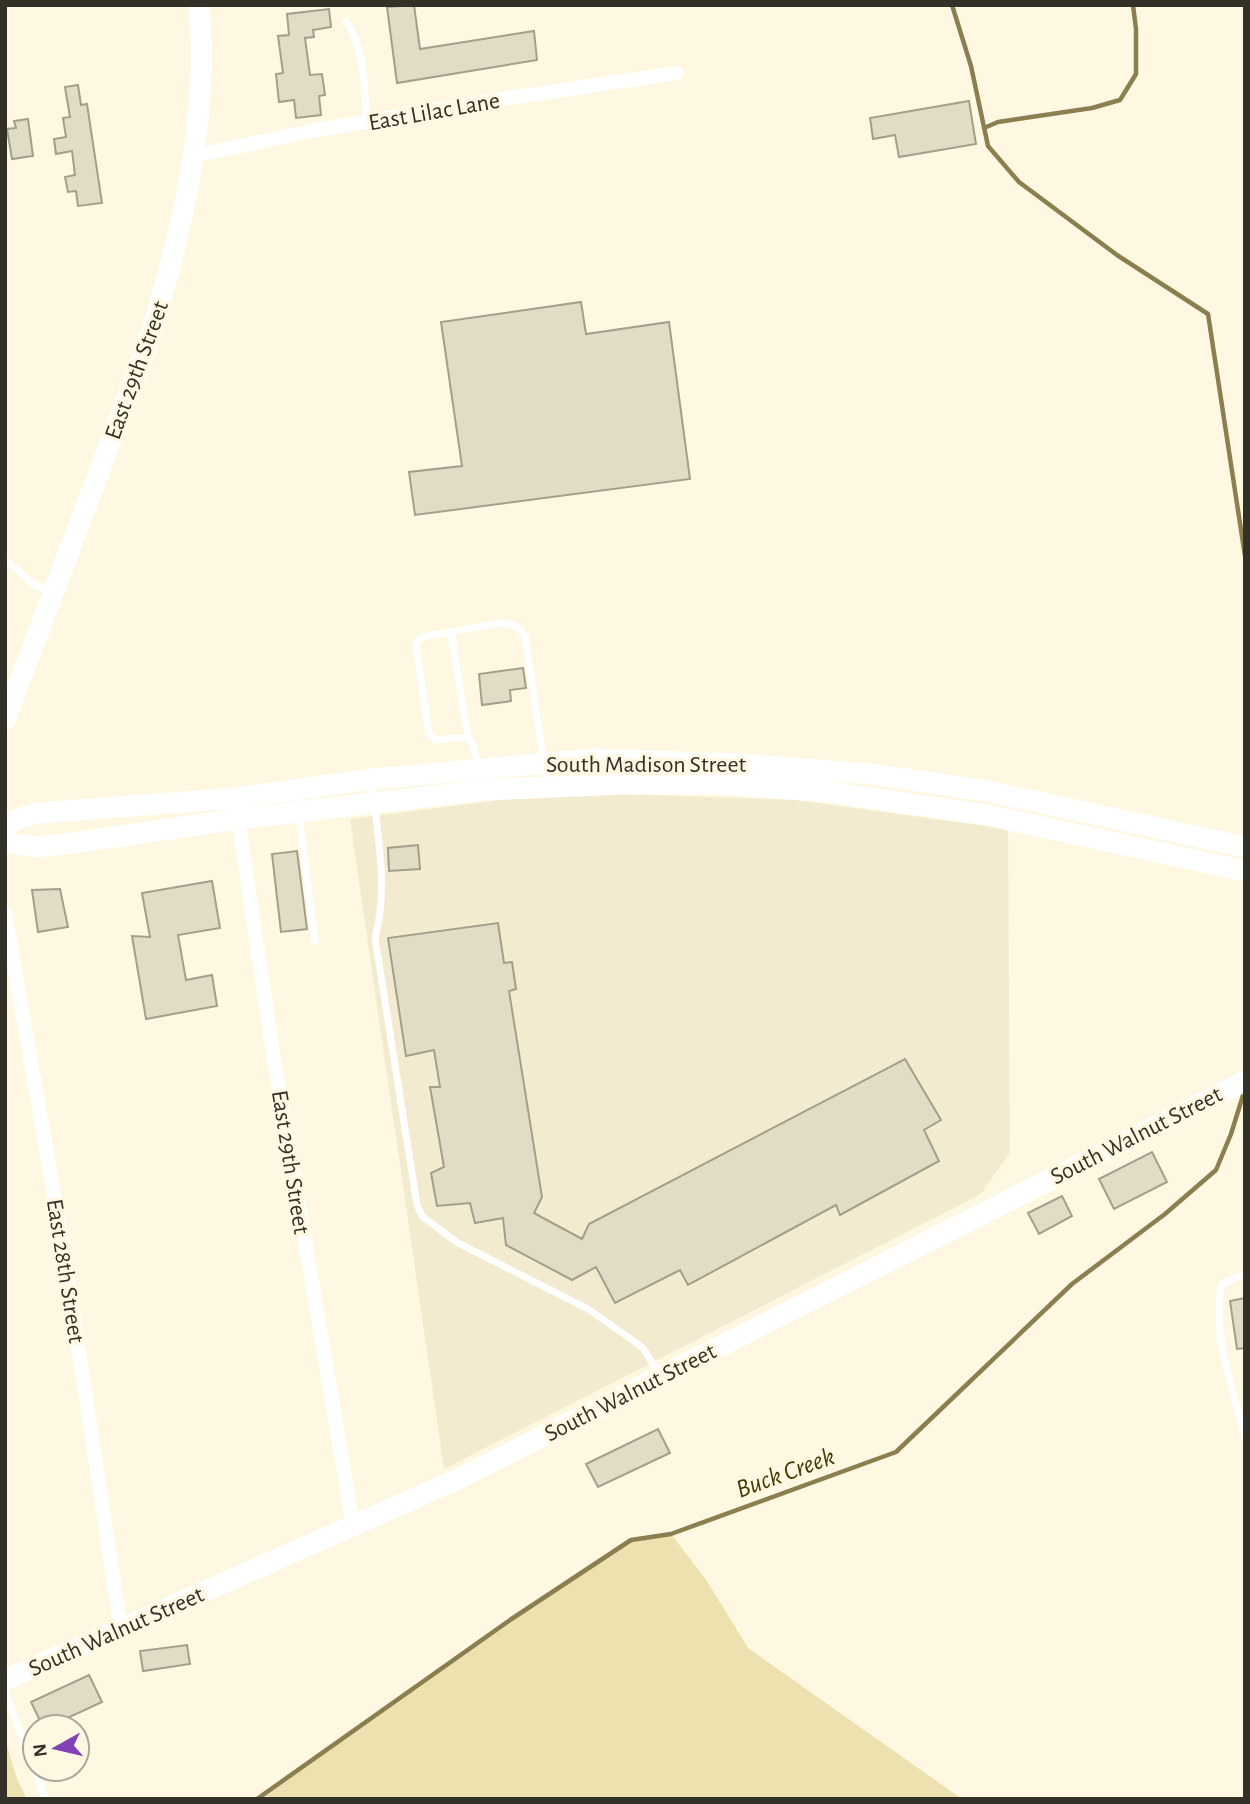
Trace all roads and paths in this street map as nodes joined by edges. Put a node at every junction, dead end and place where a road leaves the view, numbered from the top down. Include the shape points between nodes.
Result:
1 (199, 5) edge
2 (346, 21) dead end
3 (677, 73) dead end
4 (366, 122) junction
5 (193, 156) junction
6 (5, 559) edge
7 (52, 593) junction
8 (451, 632) junction
9 (5, 720) edge
10 (468, 737) junction
11 (544, 763) junction
12 (480, 769) junction
13 (372, 779) junction
14 (548, 788) junction
15 (296, 790) junction
16 (374, 803) junction
17 (237, 808) junction
18 (299, 812) junction
19 (5, 828) edge
20 (5, 842) edge
21 (1245, 847) edge
22 (1245, 871) edge
23 (5, 914) edge
24 (315, 941) dead end
25 (1240, 1083) edge
26 (1245, 1274) edge
27 (661, 1377) junction
28 (1245, 1437) edge
29 (353, 1524) junction
30 (121, 1629) junction
31 (5, 1680) edge
32 (5, 1691) edge
33 (45, 1799) edge

1 - 5 main road, East 29th Street
2 - 4 lane via 356,37
3 - 4 street, East Lilac Lane
4 - 5 street, East Lilac Lane
5 - 7 main road, East 29th Street via 168,280 148,343
6 - 7 lane via 33,584
7 - 9 main road, East 29th Street
8 - 10 lane
8 - 10 lane via 423,637 416,647 429,734 436,740
8 - 11 lane via 500,623 521,630
10 - 12 lane
11 - 12 main road, South Madison Street
11 - 14 lane
11 - 21 main road, South Madison Street via 594,759 871,774 988,790
12 - 13 main road, South Madison Street
13 - 15 main road, South Madison Street
13 - 16 lane
14 - 16 main road, South Madison Street via 484,790
14 - 22 main road, South Madison Street via 723,784 828,792 1017,821
15 - 17 main road, South Madison Street
15 - 18 lane
16 - 18 main road, South Madison Street
16 - 27 lane via 381,882 375,938 417,1205 423,1217 458,1243 588,1309 643,1348
17 - 18 main road, South Madison Street
17 - 19 main road, South Madison Street via 38,813 13,820
17 - 20 main road, South Madison Street via 48,845
17 - 29 street, East 29th Street via 275,1066
18 - 24 lane
23 - 30 street, East 28th Street via 62,1240
25 - 27 main road, South Walnut Street
26 - 28 lane via 1222,1284 1218,1302 1220,1336
27 - 29 main road, South Walnut Street via 458,1479
29 - 30 main road, South Walnut Street
30 - 31 main road, South Walnut Street
32 - 33 lane

